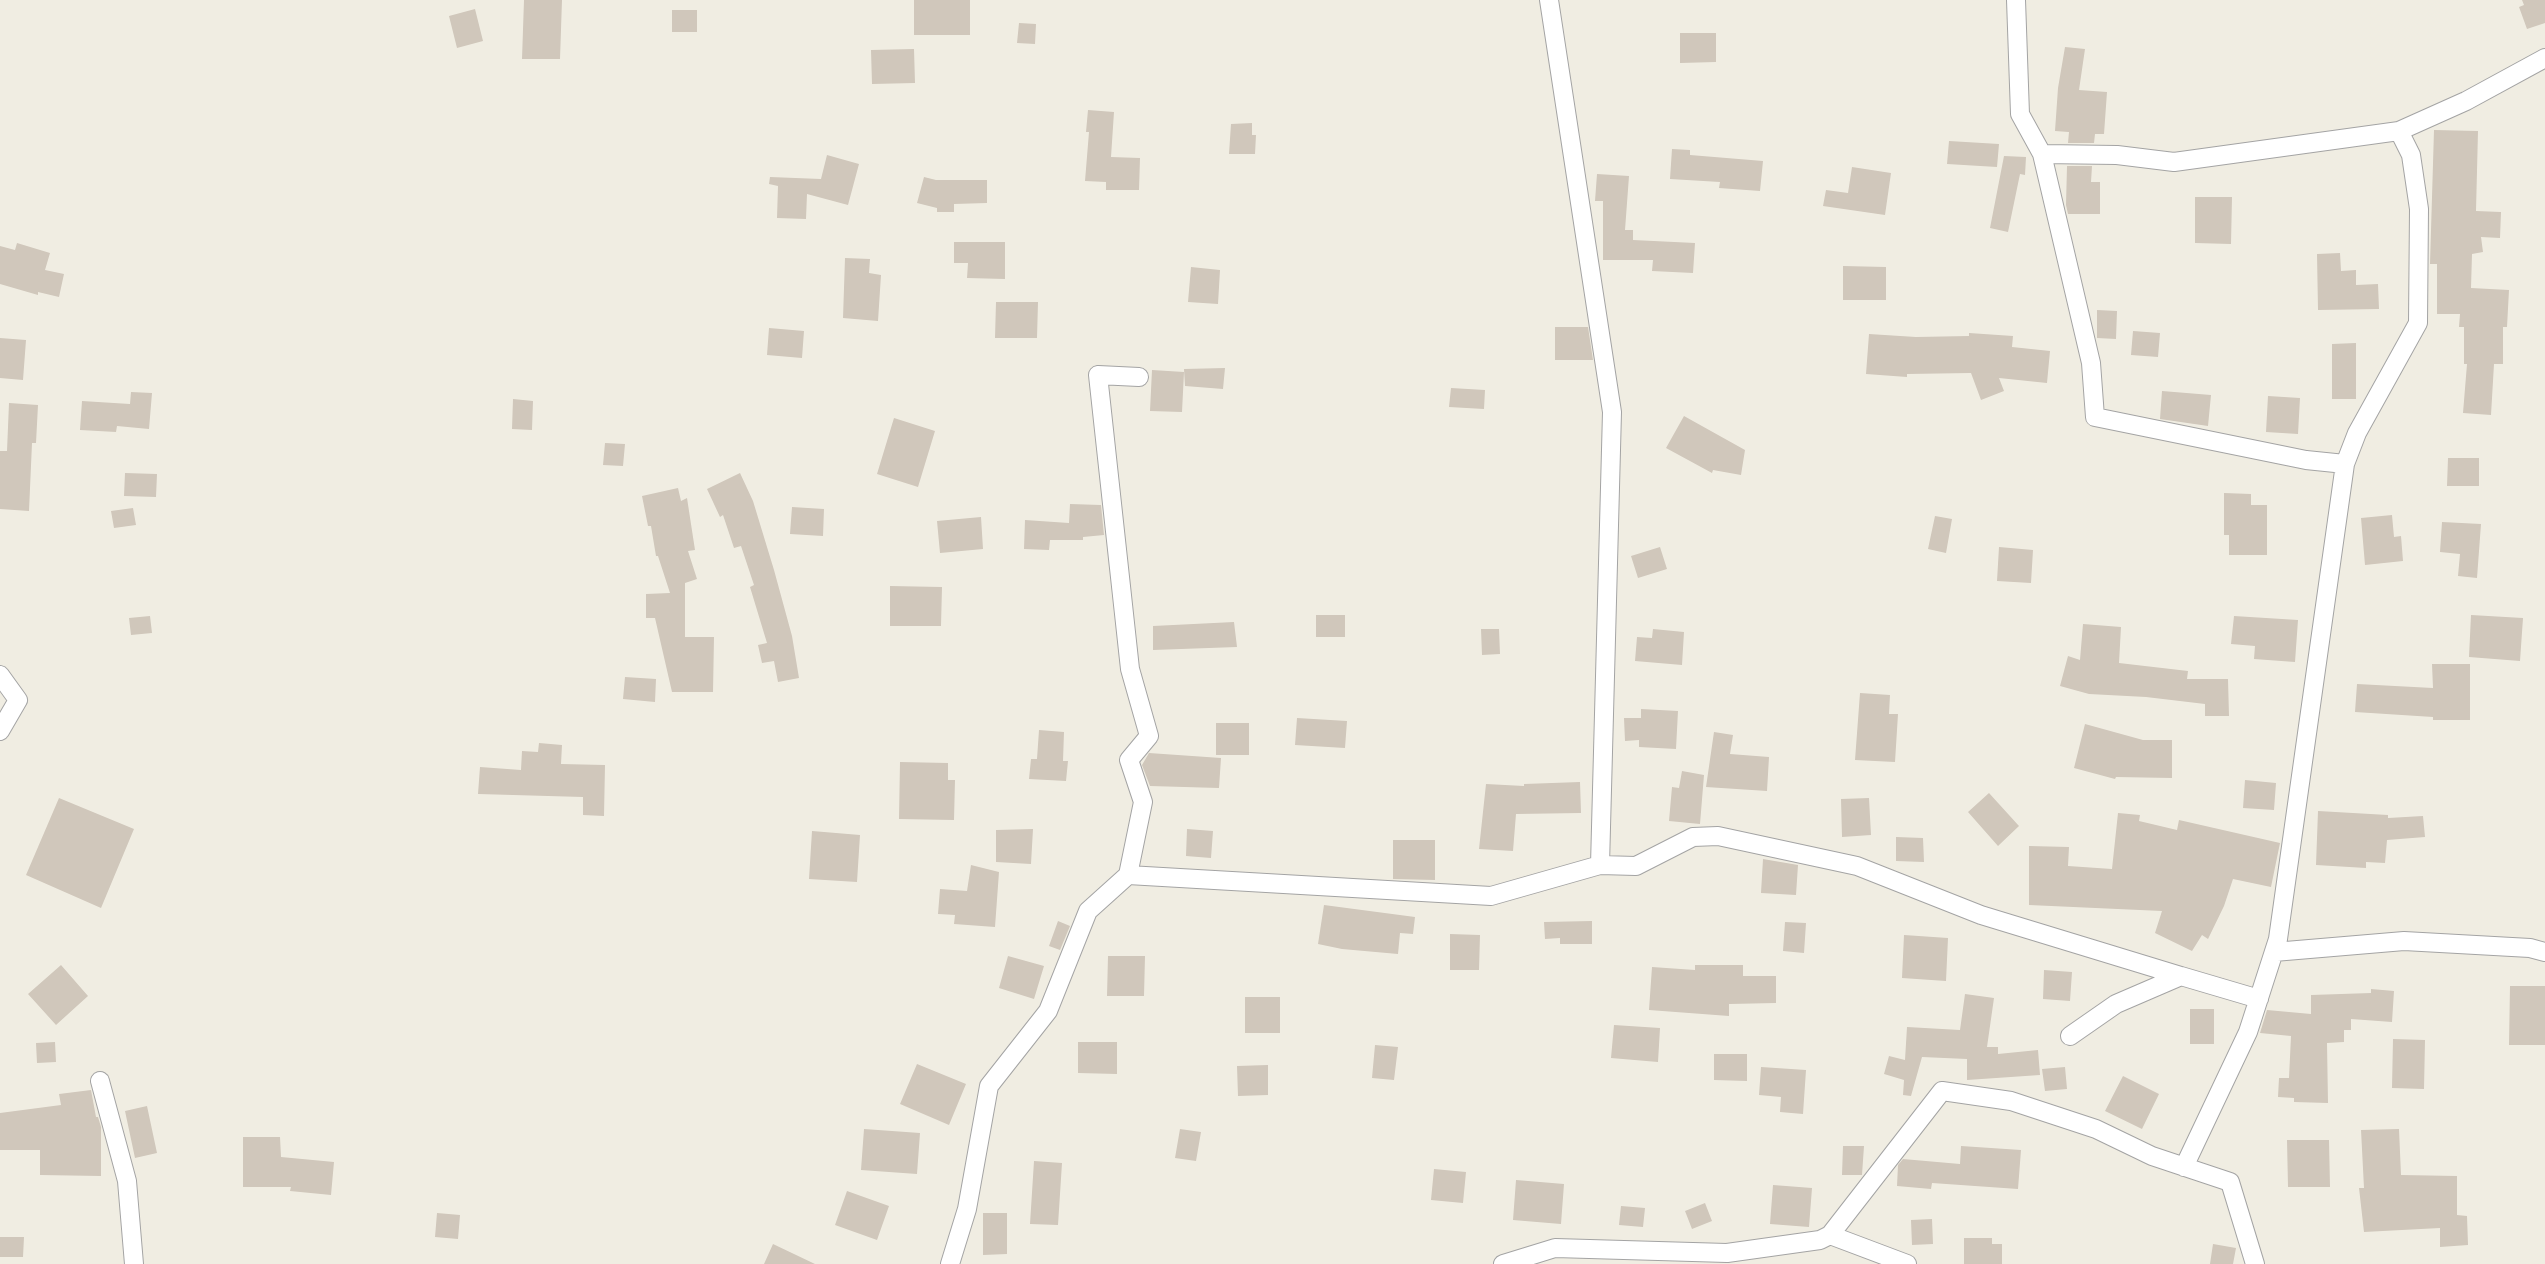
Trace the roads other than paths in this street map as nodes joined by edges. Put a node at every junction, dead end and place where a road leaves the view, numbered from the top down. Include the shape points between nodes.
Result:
1 (1549, 0) edge
2 (2016, 0) edge
3 (2545, 58) edge
4 (2399, 131) junction
5 (2042, 154) junction
6 (1139, 377) dead end
7 (2346, 464) junction
8 (0, 675) edge
9 (0, 731) edge
10 (1600, 865) junction
11 (1128, 875) junction
12 (2274, 952) junction
13 (2545, 952) edge
14 (2181, 976) junction
15 (2259, 999) junction
16 (2070, 1036) dead end
17 (100, 1081) dead end
18 (2184, 1167) junction
19 (1830, 1235) junction
20 (134, 1264) edge
21 (950, 1264) edge
22 (1503, 1264) edge
23 (1907, 1264) edge
24 (2255, 1264) edge

1 - 10 street via 1612,412
2 - 5 street via 2020,114
3 - 4 street via 2466,101
4 - 5 street via 2174,162 2118,155
4 - 7 street via 2411,155 2419,208 2418,322 2357,433
5 - 7 street via 2091,363 2094,417 2306,460
6 - 11 street via 1098,375 1130,669 1149,736 1129,760 1143,802
7 - 12 street
8 - 9 street via 18,700
10 - 11 street via 1491,896
10 - 14 street via 1636,866 1693,837 1718,836 1857,866 1981,915
11 - 21 street via 1088,911 1048,1011 989,1086 967,1209
12 - 13 street via 2404,941
12 - 15 street
14 - 15 street
14 - 16 street via 2116,1004
15 - 18 street via 2248,1032
17 - 20 street via 127,1181
18 - 19 street via 2096,1129 2011,1101 1942,1091
18 - 24 street via 2230,1182
19 - 22 street via 1820,1240 1727,1253 1555,1248
19 - 23 street

